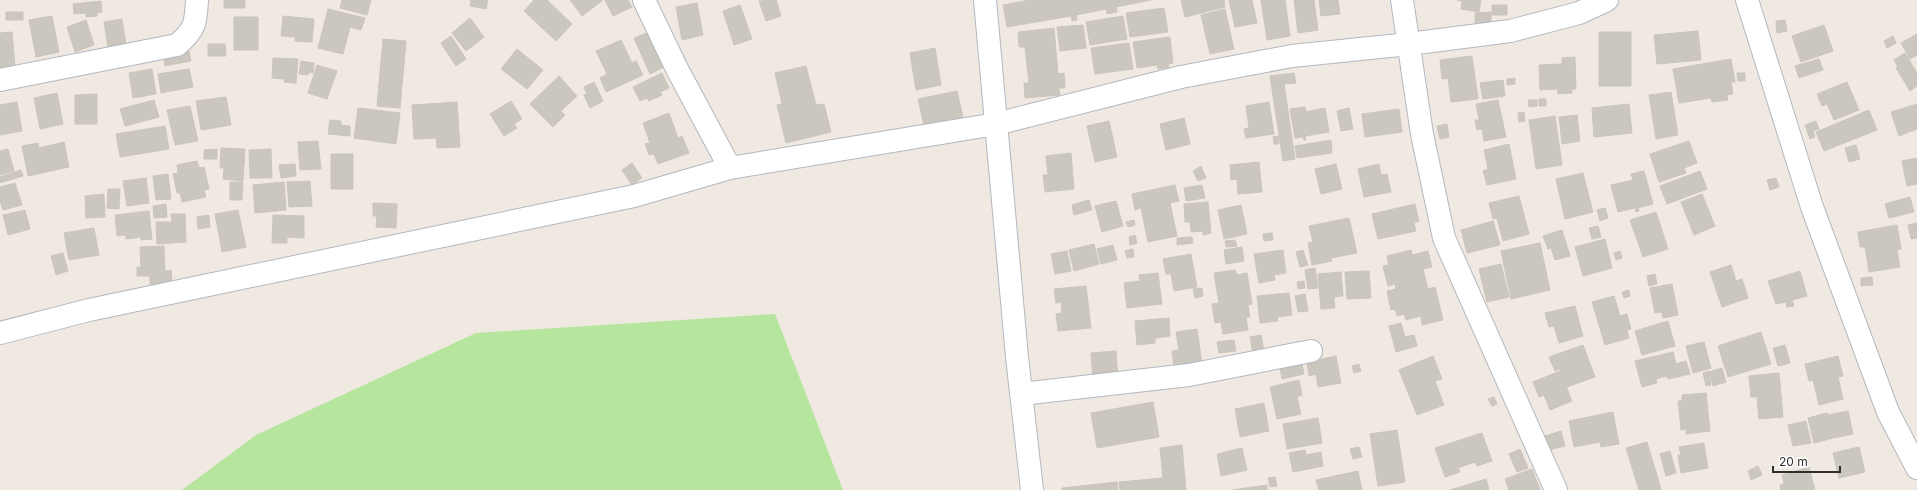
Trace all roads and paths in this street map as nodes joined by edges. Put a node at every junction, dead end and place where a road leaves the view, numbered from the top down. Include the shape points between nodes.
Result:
1 (197, 0) edge
2 (644, 0) edge
3 (985, 0) edge
4 (1402, 0) edge
5 (1607, 0) edge
6 (1747, 0) edge
7 (1409, 44) junction
8 (0, 80) edge
9 (996, 124) junction
10 (730, 168) junction
11 (0, 334) edge
12 (1311, 351) dead end
13 (1021, 394) junction
14 (1917, 468) edge
15 (1032, 490) edge
16 (1556, 490) edge

1 - 8 street via 196,19 189,35 177,45
2 - 10 street via 677,69
3 - 9 street
4 - 7 street
5 - 7 street via 1579,13 1510,31
6 - 14 street via 1812,207 1888,412
7 - 9 street via 1292,56 1181,77
7 - 16 street via 1422,134 1444,238
9 - 10 street
9 - 13 street
10 - 11 street via 634,196 96,308
12 - 13 street via 1189,375
13 - 15 street

